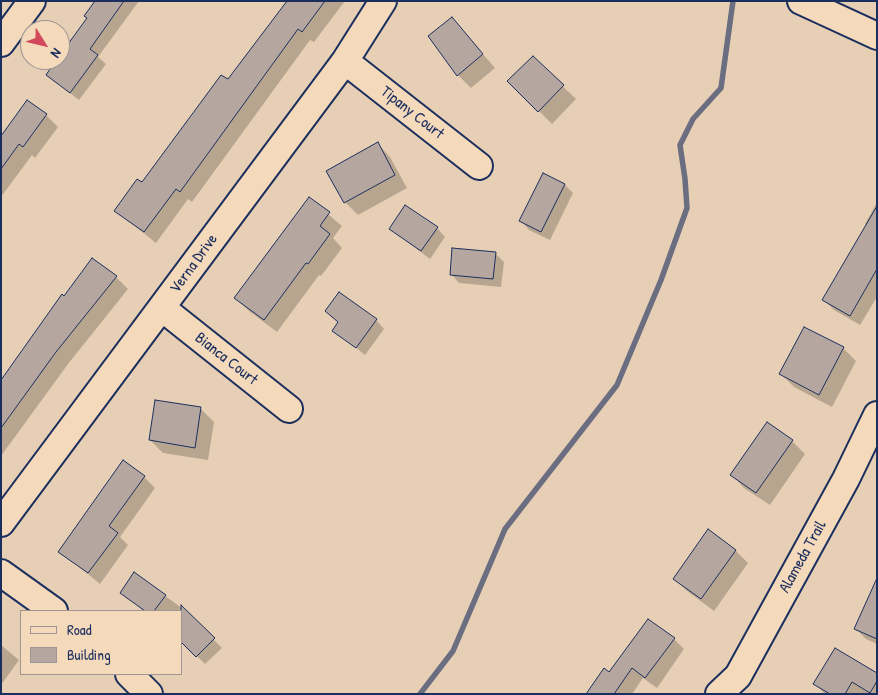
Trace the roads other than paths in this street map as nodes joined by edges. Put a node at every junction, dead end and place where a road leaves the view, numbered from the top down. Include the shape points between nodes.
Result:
1 (32, 1) edge
2 (383, 1) edge
3 (801, 1) edge
4 (877, 36) edge
5 (1, 43) edge
6 (345, 61) junction
7 (479, 166) dead end
8 (162, 308) junction
9 (289, 409) dead end
10 (877, 415) edge
11 (1, 523) edge
12 (1, 572) edge
13 (53, 610) edge
14 (130, 675) edge
15 (149, 694) edge
16 (719, 694) edge

1 - 5 street
2 - 6 street, Verna Drive
3 - 4 street
6 - 7 street, Tipany Court
6 - 8 street, Verna Drive
8 - 9 street, Bianca Court
8 - 11 street, Verna Drive
10 - 16 street, Alameda Trail via 846,479 738,676
12 - 13 street
14 - 15 street

